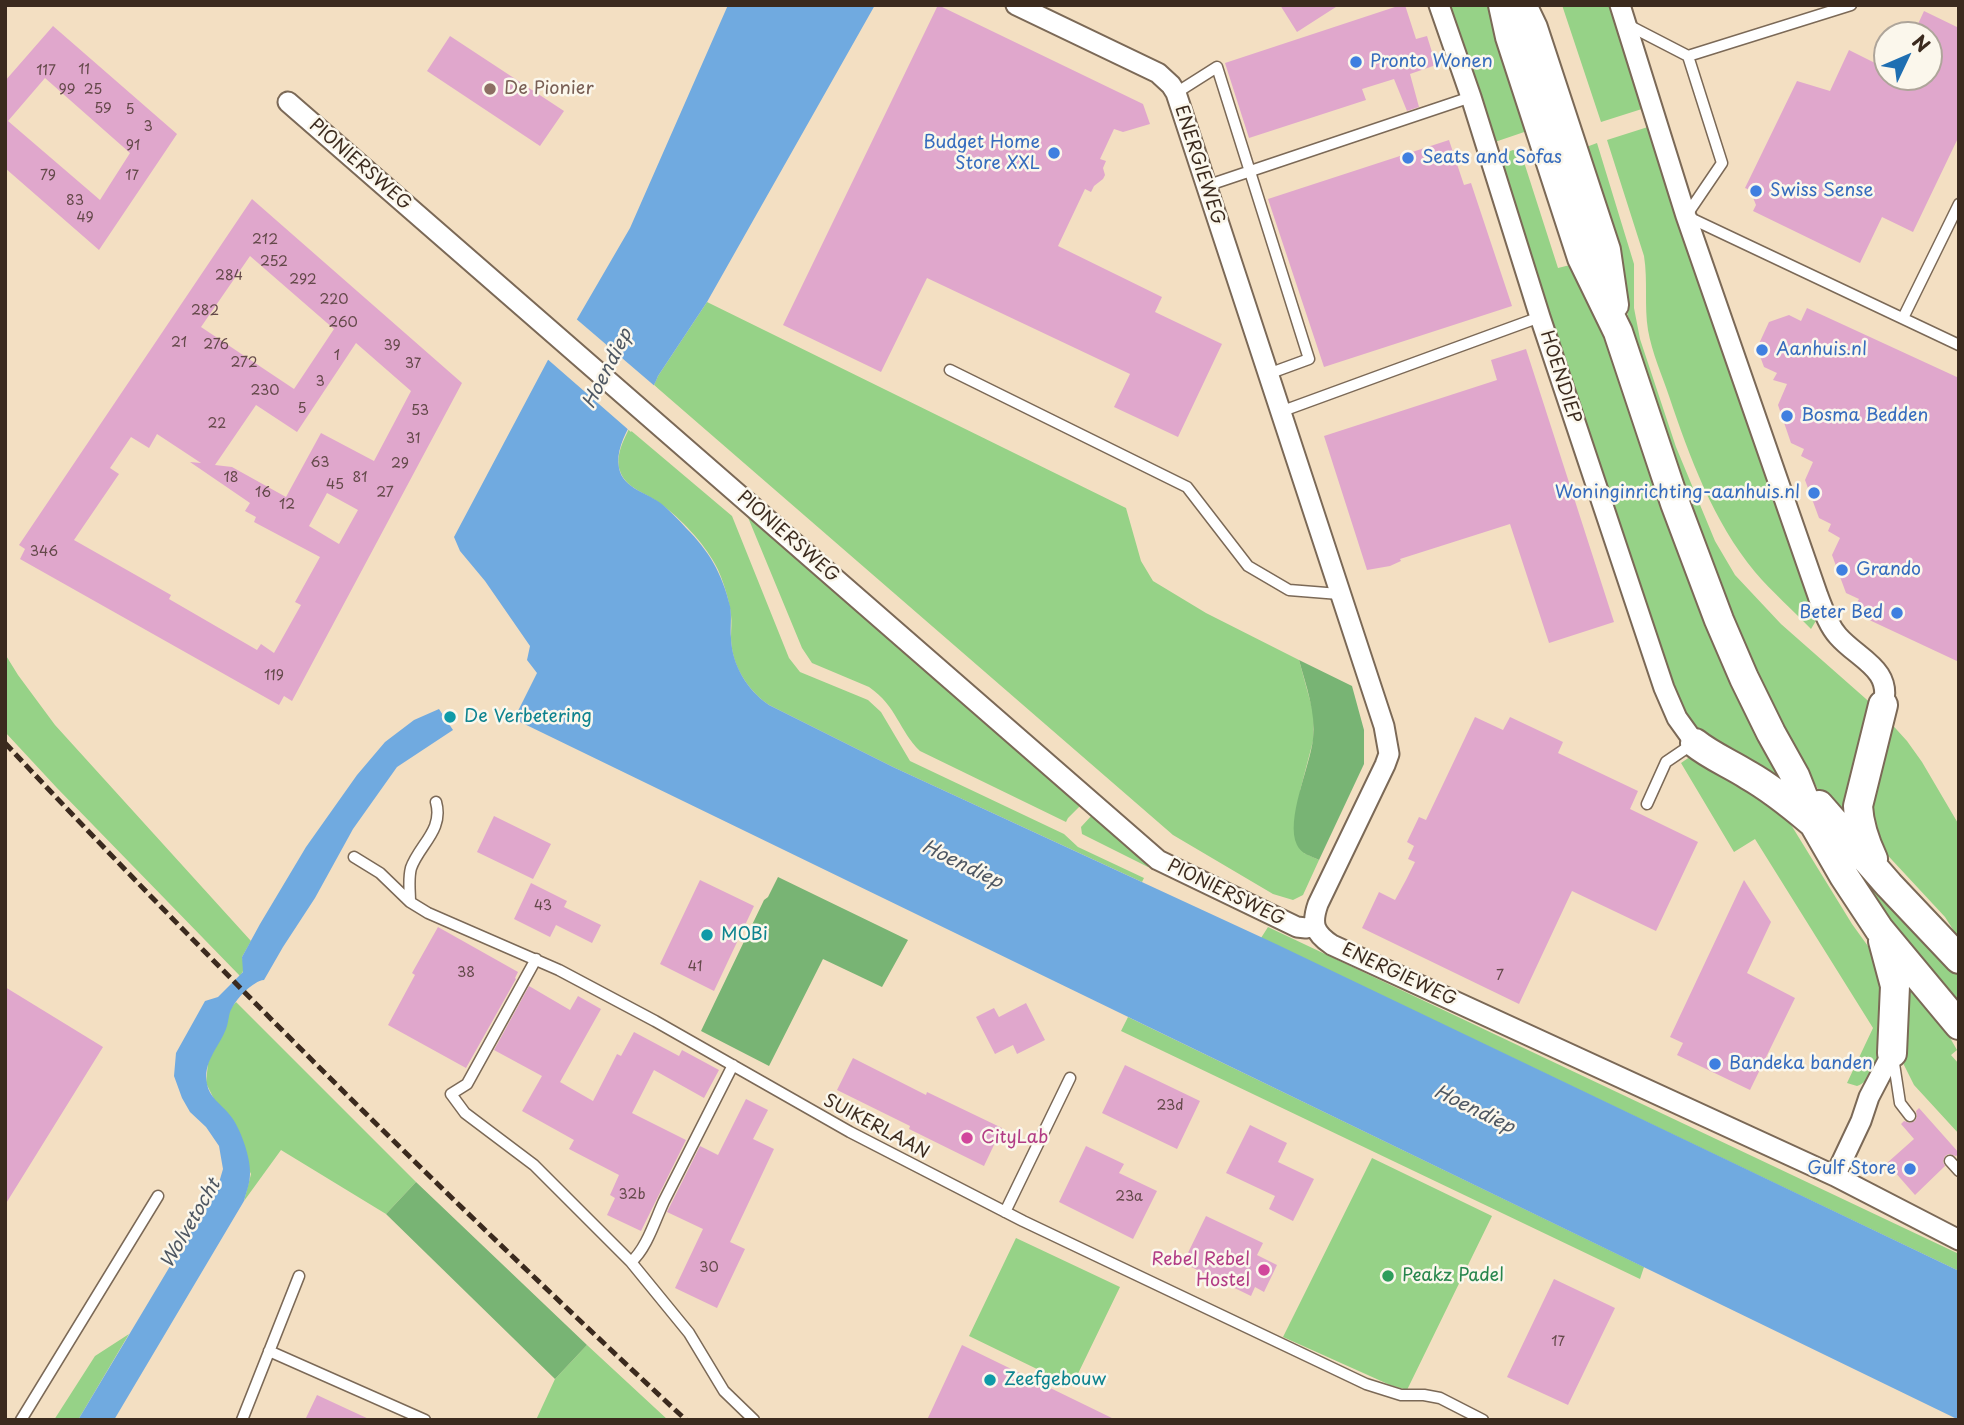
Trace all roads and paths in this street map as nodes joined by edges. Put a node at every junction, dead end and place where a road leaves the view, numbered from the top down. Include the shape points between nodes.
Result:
1 (1016, 5) edge
2 (1439, 5) edge
3 (1503, 5) edge
4 (1522, 5) edge
5 (1851, 5) edge
6 (1623, 15) edge
7 (1688, 55) junction
8 (1176, 93) junction
9 (1471, 97) junction
10 (288, 102) dead end
11 (1251, 171) junction
12 (1206, 186) junction
13 (1959, 204) edge
14 (1686, 216) junction
15 (1540, 317) junction
16 (1903, 318) junction
17 (1618, 332) junction
18 (1959, 345) edge
19 (950, 370) dead end
20 (1268, 374) junction
21 (1280, 412) junction
22 (1339, 594) junction
23 (1883, 705) joint
24 (1695, 743) junction
25 (1795, 776) junction
26 (436, 802) dead end
27 (1647, 804) dead end
28 (1814, 824) junction
29 (355, 857) dead end
30 (1889, 886) junction
31 (410, 902) junction
32 (1315, 926) junction
33 (1879, 929) junction
34 (536, 960) junction
35 (1959, 960) edge
36 (1959, 1025) edge
37 (1892, 1054) junction
38 (733, 1065) junction
39 (1070, 1078) dead end
40 (1910, 1115) dead end
41 (1950, 1161) dead end
42 (1959, 1171) edge
43 (1835, 1176) junction
44 (159, 1196) dead end
45 (1005, 1212) junction
46 (1959, 1240) edge
47 (631, 1262) junction
48 (299, 1276) dead end
49 (269, 1351) junction
50 (21, 1420) edge
51 (242, 1420) edge
52 (425, 1420) edge
53 (754, 1420) edge
54 (1483, 1420) edge

1 - 8 street, ENERGIEWEG via 1158,73
2 - 9 street, HOENDIEP
3 - 17 main road via 1581,258
4 - 17 main road via 1606,250
5 - 7 lane
6 - 7 lane
6 - 14 street
7 - 14 lane via 1722,163
8 - 11 lane via 1217,67
8 - 12 street, ENERGIEWEG
9 - 11 lane
9 - 15 street, HOENDIEP
10 - 32 street, PIONIERSWEG via 1158,860 1297,927
11 - 12 lane
11 - 20 lane via 1309,359
12 - 20 street, ENERGIEWEG
13 - 16 lane
14 - 16 lane
14 - 23 street via 1818,596 1837,635 1882,678
15 - 21 lane
15 - 24 street, HOENDIEP via 1664,688
16 - 18 lane
17 - 25 main road via 1719,620
19 - 22 lane via 1187,487 1248,566 1289,590
20 - 21 street, ENERGIEWEG
21 - 22 street, ENERGIEWEG
22 - 32 street, ENERGIEWEG via 1384,726 1389,754 1318,904
23 - 30 main road via 1858,806 1866,845
24 - 27 lane via 1666,762
24 - 28 main road via 1750,776
25 - 28 main road
25 - 30 main road
26 - 31 lane via 436,825 412,867
28 - 33 main road
29 - 31 lane, SUIKERLAAN
30 - 35 main road
31 - 34 lane, SUIKERLAAN
32 - 43 street, ENERGIEWEG via 1321,938 1332,945
33 - 36 main road
33 - 37 main road via 1895,986
34 - 38 lane, SUIKERLAAN
34 - 47 lane via 467,1084 451,1094 465,1112 534,1165
37 - 40 lane via 1900,1103
37 - 43 street
38 - 45 lane, SUIKERLAAN
38 - 47 lane via 643,1249
39 - 45 lane
41 - 42 lane
43 - 46 street, ENERGIEWEG
44 - 50 lane
45 - 54 lane, SUIKERLAAN via 1332,1370 1389,1392 1440,1398
47 - 53 lane via 690,1333 724,1391
48 - 49 lane
49 - 51 lane
49 - 52 lane

